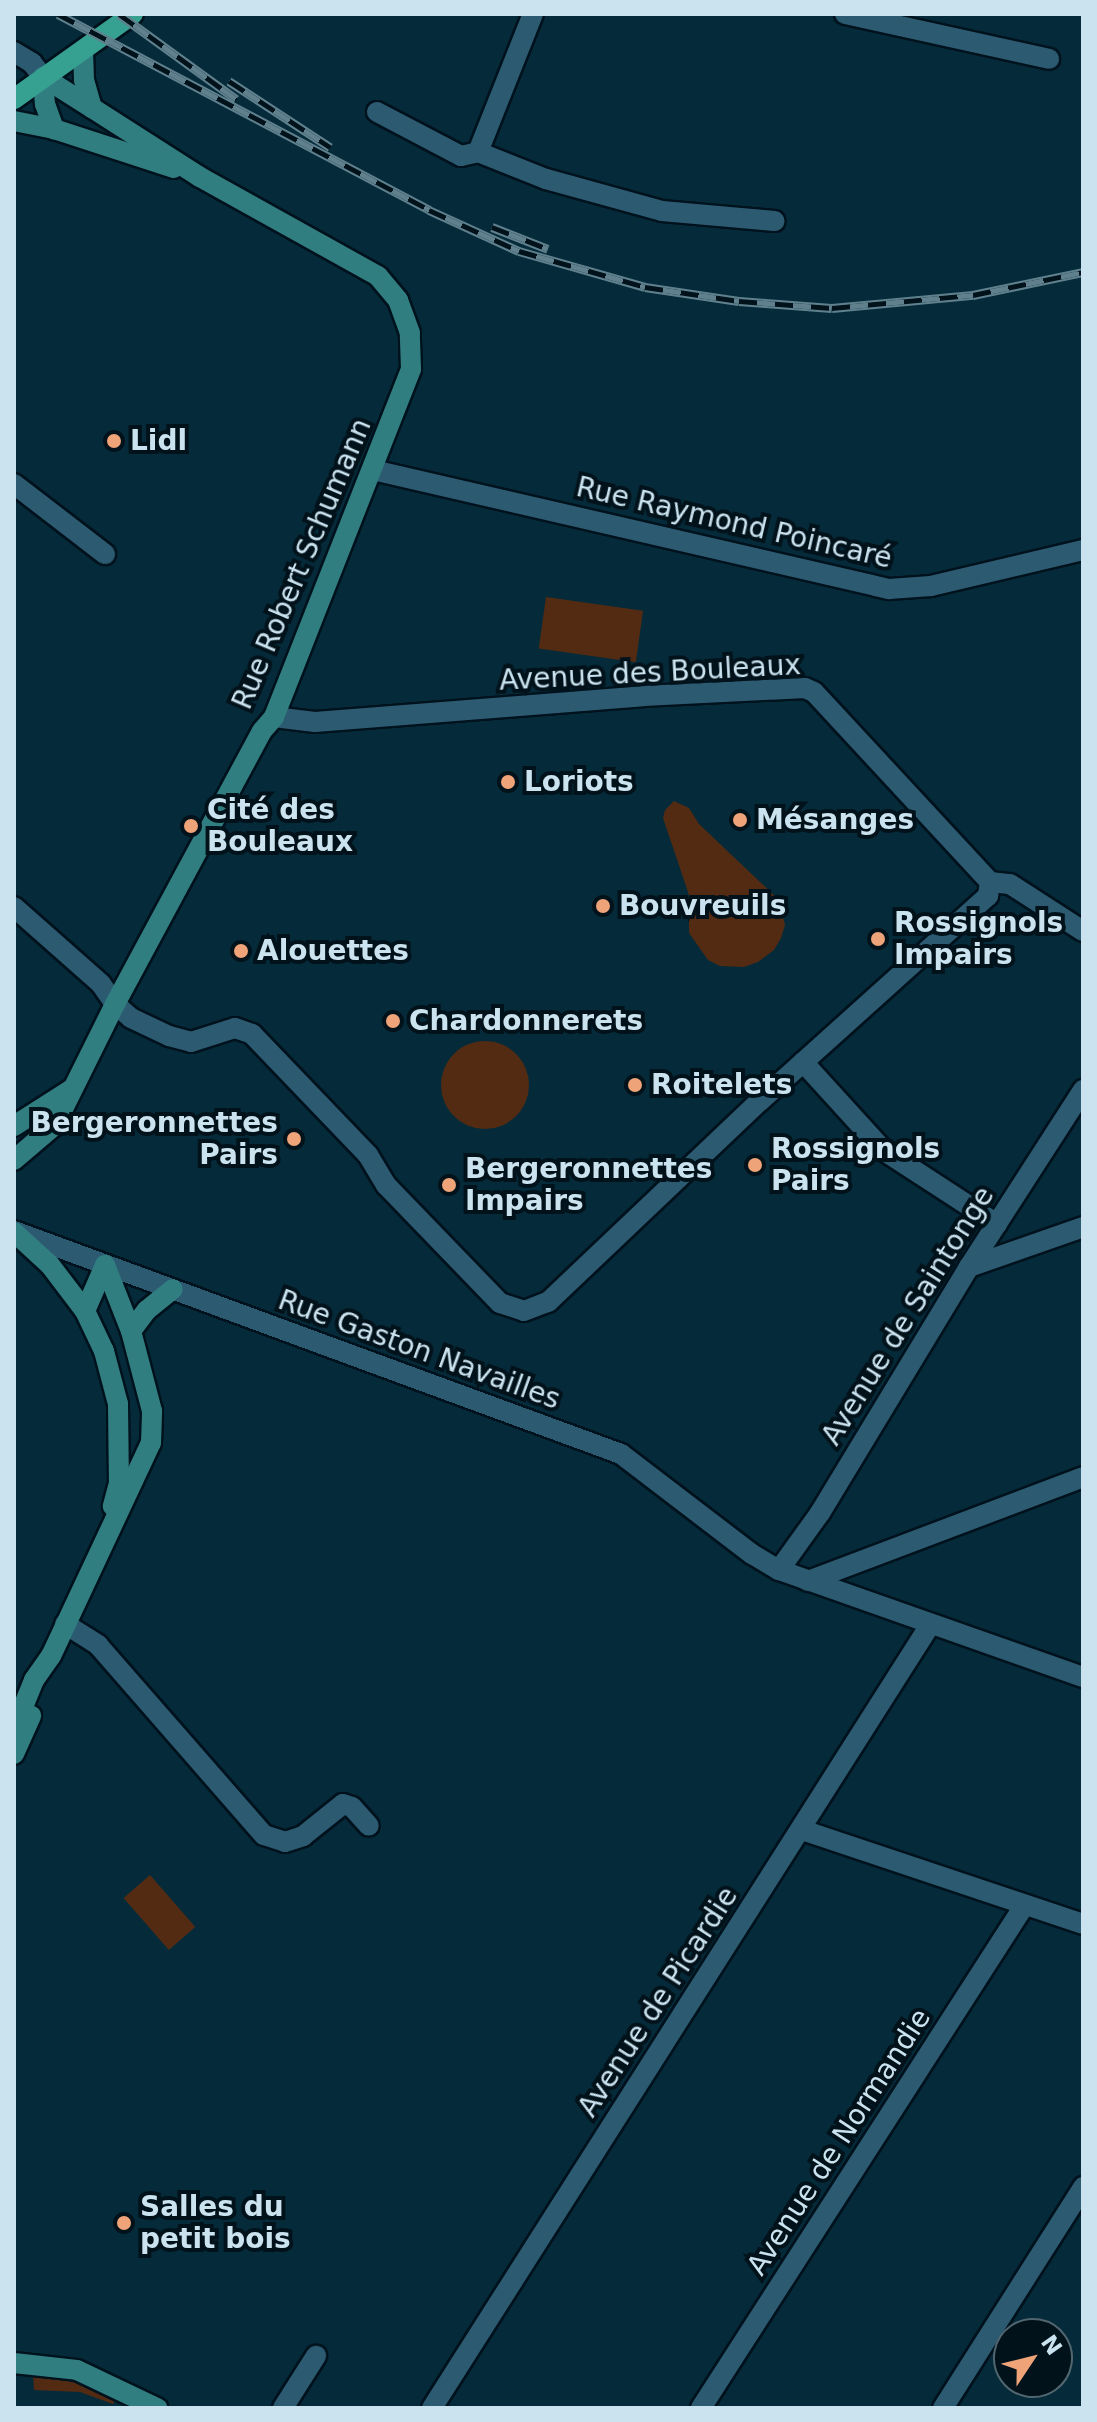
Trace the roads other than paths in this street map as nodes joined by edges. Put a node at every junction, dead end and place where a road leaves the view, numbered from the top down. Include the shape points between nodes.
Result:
1 (133, 14) edge
2 (533, 14) edge
3 (845, 14) edge
4 (14, 52) edge
5 (83, 52) junction
6 (1049, 59) dead end
7 (43, 77) junction
8 (14, 99) edge
9 (92, 108) junction
10 (377, 112) dead end
11 (14, 121) edge
12 (54, 129) junction
13 (478, 152) junction
14 (200, 177) junction
15 (775, 221) dead end
16 (373, 470) junction
17 (14, 484) edge
18 (1083, 550) edge
19 (105, 554) dead end
20 (274, 717) junction
21 (990, 882) junction
22 (14, 907) edge
23 (1083, 931) edge
24 (115, 1004) junction
25 (803, 1062) junction
26 (70, 1090) junction
27 (1083, 1090) edge
28 (14, 1126) edge
29 (14, 1160) edge
30 (997, 1224) junction
31 (1083, 1227) edge
32 (14, 1231) edge
33 (105, 1265) junction
34 (969, 1267) junction
35 (173, 1289) junction
36 (85, 1311) junction
37 (131, 1331) junction
38 (1083, 1477) edge
39 (99, 1556) junction
40 (779, 1570) junction
41 (808, 1581) junction
42 (65, 1624) junction
43 (930, 1625) junction
44 (51, 1656) junction
45 (1083, 1677) edge
46 (14, 1729) edge
47 (14, 1754) edge
48 (369, 1826) dead end
49 (802, 1830) junction
50 (1024, 1906) junction
51 (1083, 1924) edge
52 (1083, 2187) edge
53 (316, 2356) dead end
54 (14, 2363) edge
55 (157, 2408) edge
56 (283, 2408) edge
57 (432, 2408) edge
58 (701, 2408) edge
59 (943, 2408) edge

1 - 5 main road
2 - 13 street
3 - 6 street
4 - 7 street
5 - 7 main road
5 - 9 street
7 - 8 main road
7 - 9 street, Rue Robert Schumann
7 - 12 street
9 - 14 street, Rue Robert Schumann
10 - 13 street via 461,156
11 - 12 street, Rue Robert Schumann
12 - 14 street, Rue Robert Schumann
13 - 15 street via 546,179 662,211
14 - 16 street, Rue Robert Schumann via 378,276 398,300 410,333 411,369
16 - 18 street, Rue Raymond Poincaré via 889,589 931,586
16 - 20 street, Rue Robert Schumann
17 - 19 street
20 - 21 street, Avenue des Bouleaux via 315,722 805,688
20 - 24 street, Rue Robert Schumann
21 - 23 street, Avenue des Bouleaux via 1010,884
21 - 25 street via 988,896
22 - 24 street via 101,984
24 - 25 street via 131,1018 191,1042 235,1028 252,1034 500,1303 524,1311 548,1302
24 - 26 street, Rue Robert Schumann
25 - 30 street via 883,1150
26 - 28 street, Rue Robert Schumann
26 - 29 street, Rue Robert Schumann via 55,1125
27 - 30 street, Avenue de Saintonge
30 - 34 street, Avenue de Saintonge
31 - 34 street
32 - 33 street, Rue Gaston Navailles
32 - 36 street via 50,1265
33 - 35 street, Rue Gaston Navailles
33 - 36 street
33 - 37 street
34 - 40 street, Avenue de Saintonge via 820,1513
35 - 37 street
35 - 40 street, Rue Gaston Navailles via 621,1454
36 - 39 street via 104,1351 118,1404 119,1483
37 - 39 street via 152,1411 151,1443
38 - 41 street
39 - 42 street
40 - 41 street, Rue Gaston Navailles
41 - 43 street, Rue Gaston Navailles
42 - 44 street
42 - 48 street via 98,1645 264,1835 285,1842 303,1836 343,1804
43 - 45 street, Rue Gaston Navailles
43 - 49 street, Avenue de Picardie
44 - 46 street via 34,1680
44 - 47 street via 45,1684
49 - 50 street
49 - 57 street, Avenue de Picardie
50 - 51 street
50 - 58 street, Avenue de Normandie
52 - 59 street
53 - 56 street
54 - 55 street via 77,2370

